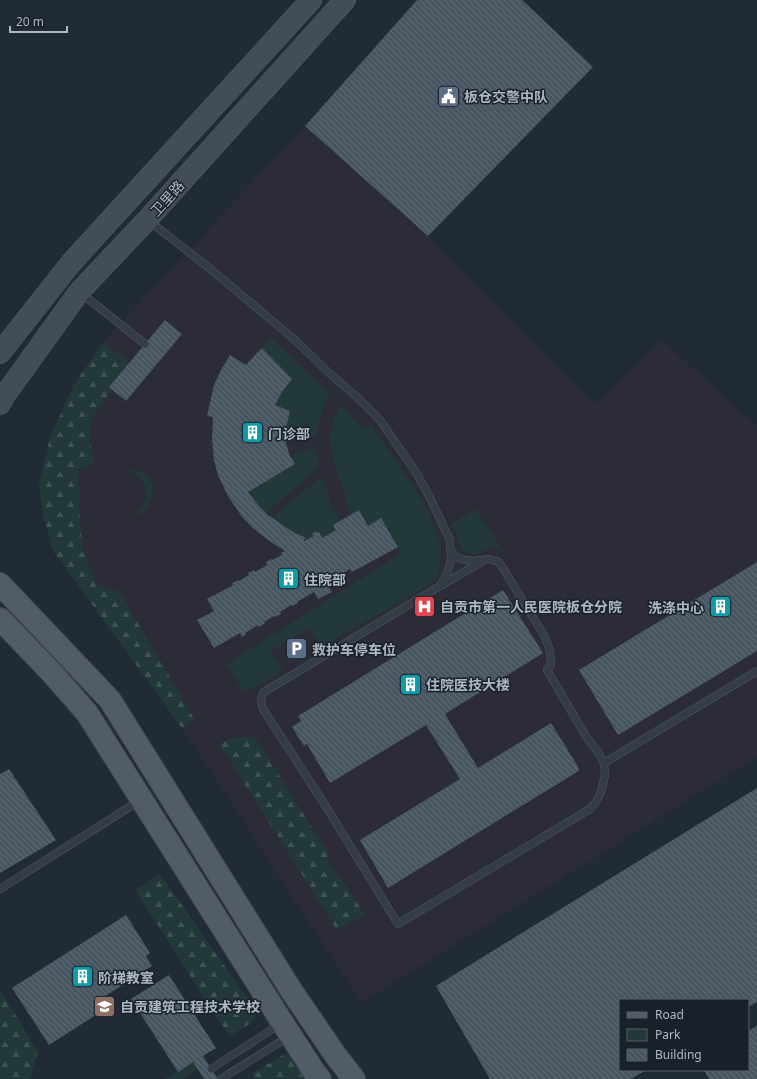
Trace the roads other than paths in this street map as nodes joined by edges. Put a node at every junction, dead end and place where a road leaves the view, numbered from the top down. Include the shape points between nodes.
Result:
1 (311, 0) edge
2 (345, 0) edge
3 (147, 220) junction
4 (79, 292) junction
5 (145, 344) dead end
6 (0, 353) edge
7 (2, 404) edge
8 (450, 551) junction
9 (486, 559) junction
10 (1, 581) edge
11 (440, 586) junction
12 (3, 624) edge
13 (757, 671) edge
14 (604, 763) junction
15 (141, 800) junction
16 (0, 889) edge
17 (286, 1029) junction
18 (211, 1069) dead end
19 (220, 1079) edge
20 (320, 1079) edge
21 (354, 1079) edge

1 - 6 main road, 卫里路 via 71,263
2 - 3 main road, 卫里路
3 - 4 main road, 卫里路
3 - 8 lane via 290,336 380,420 430,496 450,540
4 - 5 lane
4 - 7 main road, 卫里路
8 - 9 lane via 461,559
8 - 11 lane via 451,560
9 - 11 lane
9 - 14 lane via 499,562 545,637 551,664 547,670
10 - 21 main road via 110,700 291,990
11 - 14 lane via 264,692 261,697 264,709 398,924 590,809 601,792 605,776
12 - 15 main road via 52,673 87,713
13 - 14 lane
15 - 16 lane
15 - 17 main road
17 - 18 lane
17 - 19 lane
17 - 20 main road

